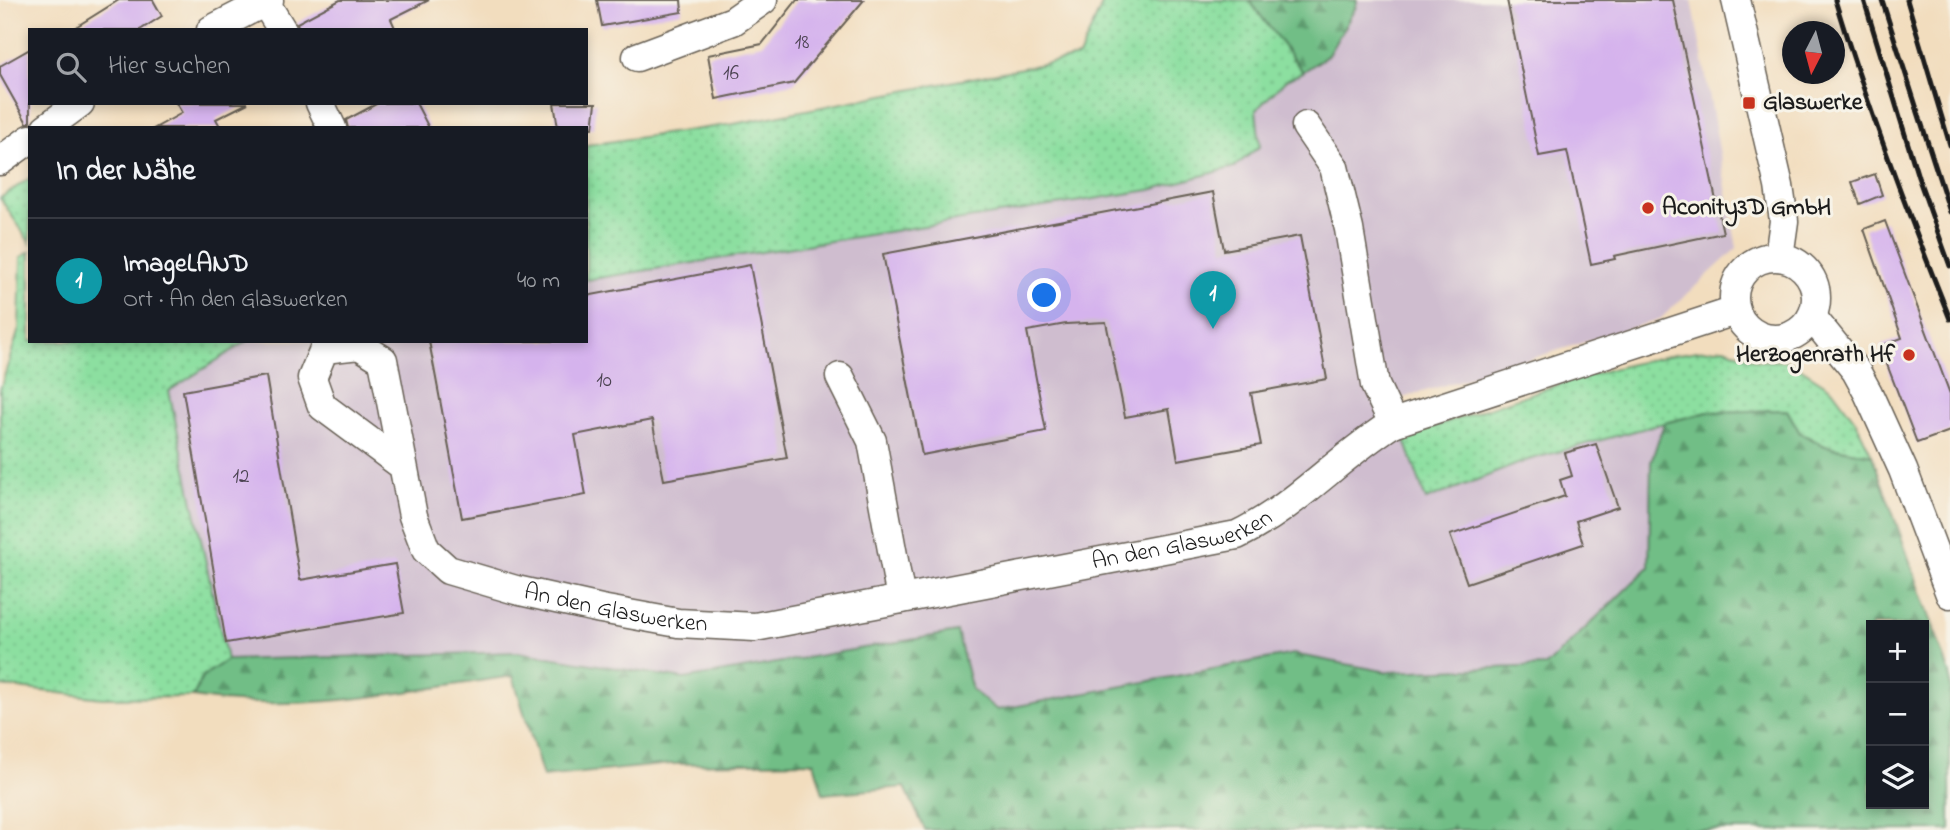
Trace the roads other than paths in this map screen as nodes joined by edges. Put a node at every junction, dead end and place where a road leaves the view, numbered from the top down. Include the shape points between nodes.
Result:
1 (763, 0) edge
2 (1736, 0) edge
3 (267, 1) edge
4 (215, 28) edge
5 (281, 28) edge
6 (637, 57) dead end
7 (77, 105) edge
8 (321, 105) edge
9 (49, 126) edge
10 (331, 126) edge
11 (1306, 126) dead end
12 (28, 140) edge
13 (0, 161) edge
14 (1779, 257) junction
15 (1735, 311) junction
16 (1812, 317) junction
17 (841, 377) dead end
18 (1393, 424) junction
19 (402, 466) dead end
20 (1950, 594) edge
21 (901, 600) junction

1 - 6 street via 733,21
2 - 14 street via 1779,186 1784,221
3 - 4 street
3 - 5 street
7 - 9 street
8 - 10 street
11 - 18 street via 1334,167 1375,386
12 - 13 street
14 - 15 street via 1759,260 1742,272 1734,290
14 - 16 street via 1798,264 1811,278 1816,298
15 - 16 street via 1745,327 1762,338 1781,340 1800,332
15 - 18 street, An den Glaswerken
16 - 20 street via 1868,393
17 - 21 street via 872,441
18 - 21 street, An den Glaswerken via 1356,446 1286,507 1237,535
19 - 21 street, An den Glaswerken via 426,550 448,570 516,590 678,623 755,626

